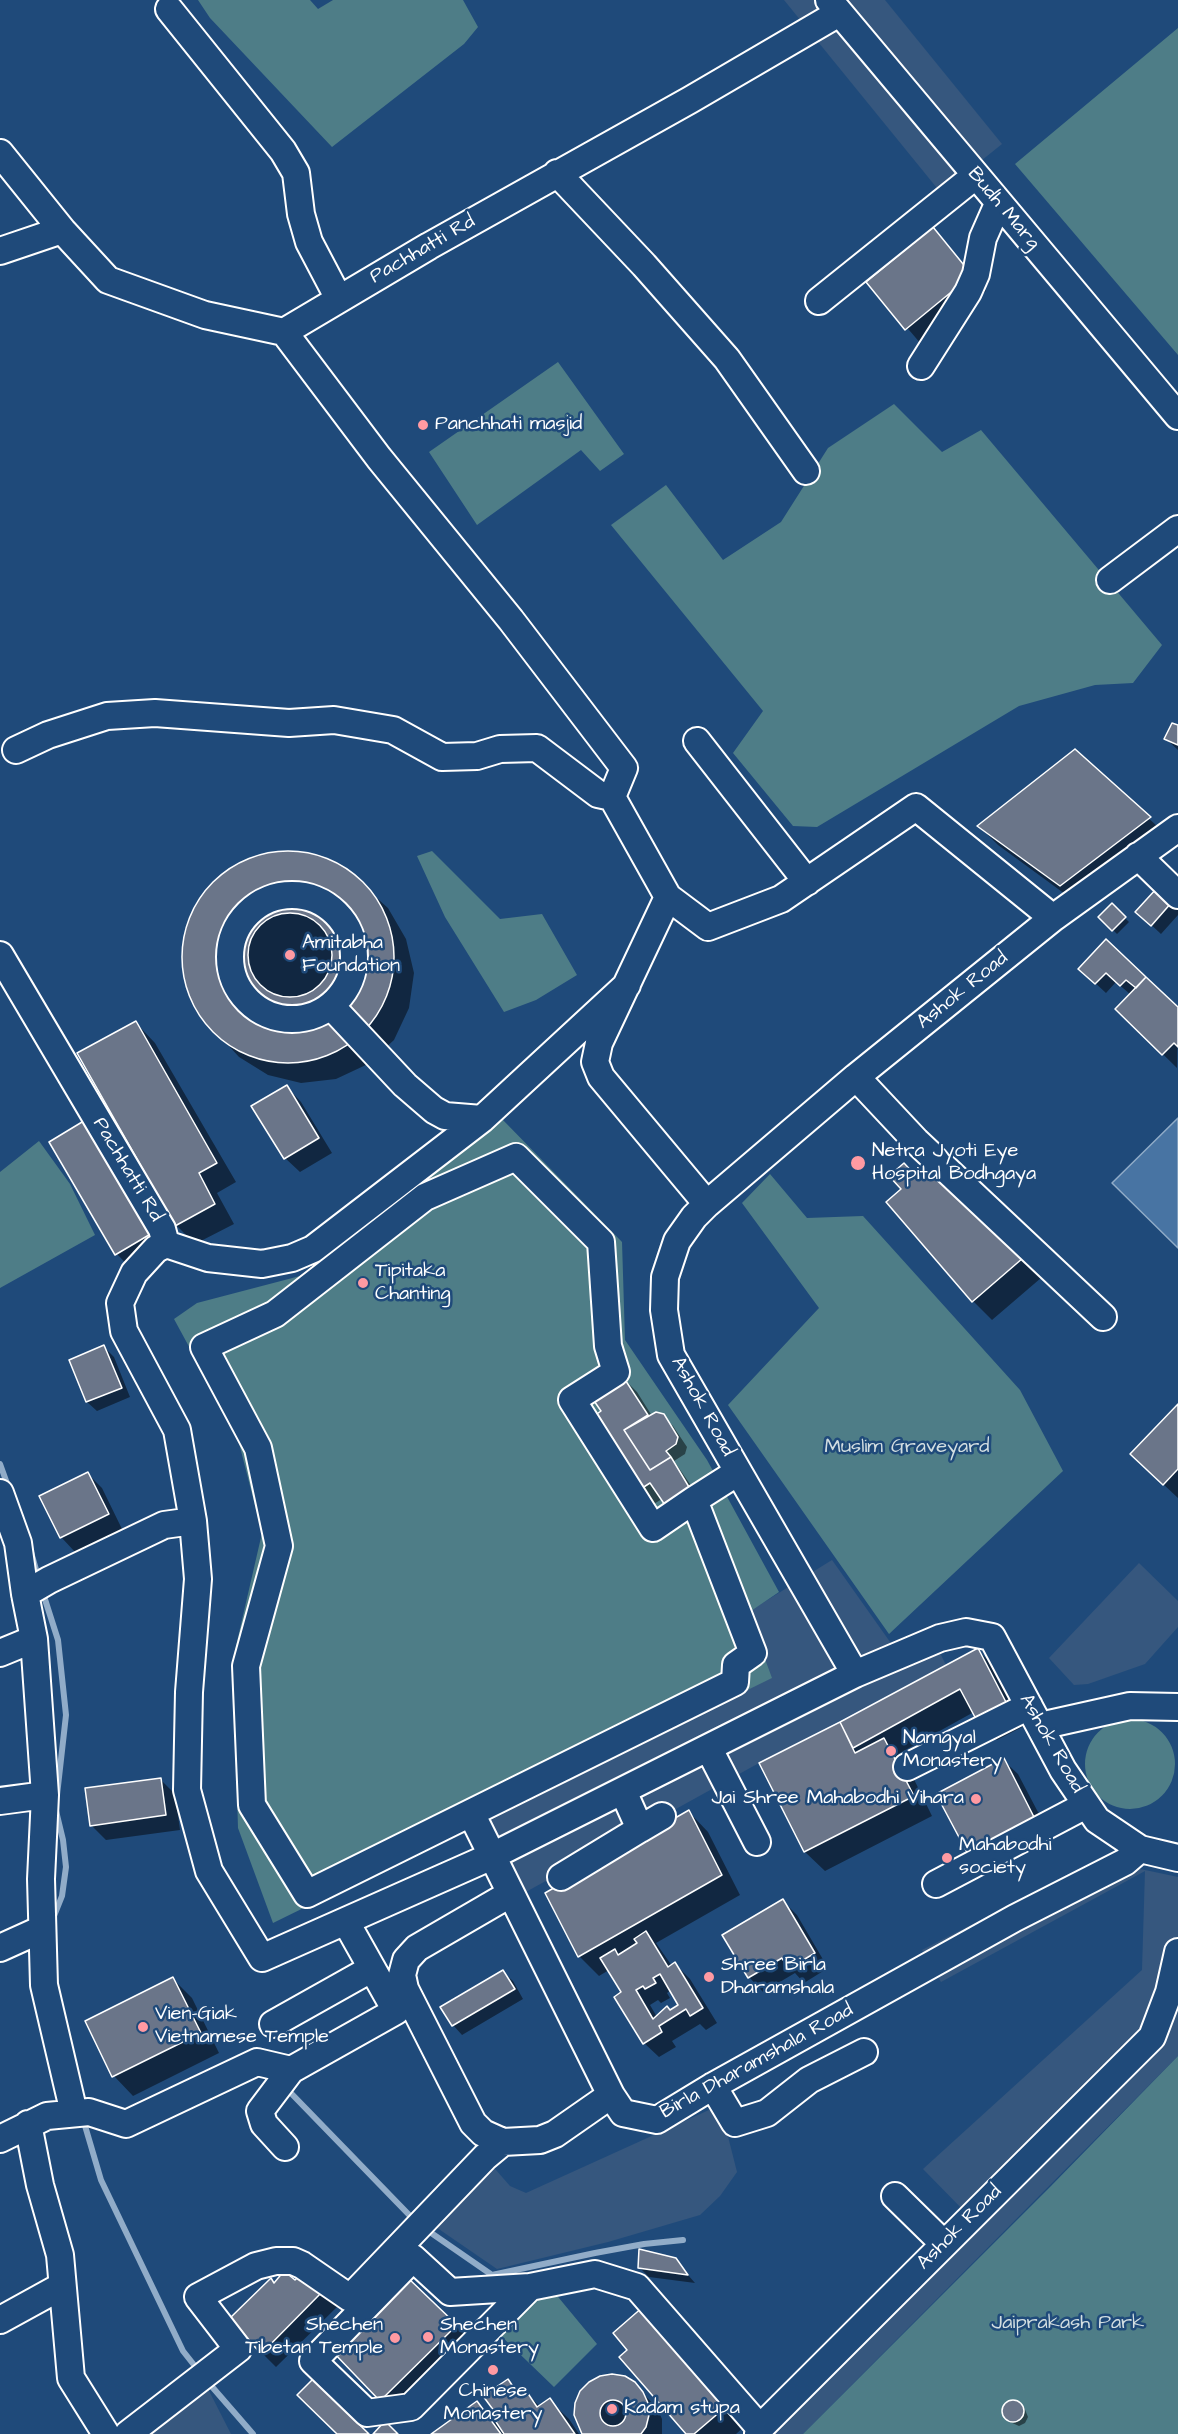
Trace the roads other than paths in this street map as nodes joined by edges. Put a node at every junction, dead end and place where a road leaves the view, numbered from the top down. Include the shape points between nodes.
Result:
1 (834, 6) edge
2 (169, 9) dead end
3 (0, 153) edge
4 (557, 173) junction
5 (975, 176) junction
6 (998, 204) junction
7 (62, 230) junction
8 (0, 251) edge
9 (339, 299) junction
10 (819, 301) dead end
11 (284, 332) junction
12 (921, 366) dead end
13 (1178, 416) edge
14 (806, 471) dead end
15 (1178, 529) edge
16 (1110, 580) dead end
17 (697, 741) dead end
18 (16, 750) dead end
19 (612, 797) junction
20 (1178, 828) edge
21 (1138, 856) junction
22 (807, 882) junction
23 (1178, 895) edge
24 (668, 897) junction
25 (1053, 918) junction
26 (0, 955) edge
27 (627, 986) junction
28 (331, 1006) junction
29 (856, 1077) junction
30 (482, 1119) junction
31 (706, 1204) junction
32 (166, 1244) junction
33 (1103, 1317) dead end
34 (738, 1472) junction
35 (0, 1493) edge
36 (694, 1500) junction
37 (193, 1521) junction
38 (25, 1594) junction
39 (34, 1639) junction
40 (0, 1653) edge
41 (855, 1674) junction
42 (1178, 1707) edge
43 (1034, 1716) junction
44 (709, 1749) junction
45 (907, 1767) dead end
46 (623, 1791) junction
47 (45, 1795) junction
48 (0, 1801) edge
49 (1086, 1804) junction
50 (471, 1814) junction
51 (662, 1816) dead end
52 (640, 1829) junction
53 (758, 1842) dead end
54 (1140, 1849) junction
55 (492, 1856) junction
56 (1178, 1858) edge
57 (561, 1877) dead end
58 (936, 1884) dead end
59 (510, 1894) junction
60 (346, 1922) junction
61 (42, 1929) junction
62 (0, 1948) edge
63 (1178, 1952) edge
64 (371, 1969) junction
65 (273, 2024) dead end
66 (864, 2052) dead end
67 (290, 2070) junction
68 (713, 2086) junction
69 (611, 2096) junction
70 (82, 2113) junction
71 (28, 2124) junction
72 (0, 2139) edge
73 (502, 2142) junction
74 (285, 2147) dead end
75 (895, 2196) dead end
76 (944, 2244) junction
77 (63, 2286) junction
78 (530, 2287) junction
79 (0, 2320) edge
80 (759, 2431) edge
81 (106, 2434) edge
82 (129, 2434) edge

1 - 4 street, Pachhatti Rd via 690,100
1 - 5 street, Budh Marg
2 - 9 street via 297,173 301,214 309,242
3 - 7 street
4 - 9 street, Pachhatti Rd
4 - 14 street via 728,359
5 - 6 street, Budh Marg
5 - 10 street
6 - 12 street via 983,238 968,292
6 - 13 street, Budh Marg
7 - 8 street
7 - 11 street via 108,279 205,315
9 - 11 street, Pachhatti Rd
11 - 19 street via 624,768
15 - 16 street
17 - 22 street
18 - 19 street via 107,716 155,713 289,723 334,720 393,730 442,757 537,748 598,794
19 - 24 street
20 - 21 street, Ashok Road
21 - 23 street
21 - 25 street, Ashok Road
22 - 24 street via 781,899 708,927
22 - 25 street via 916,807
24 - 27 street
25 - 29 street, Ashok Road
26 - 32 street, Pachhatti Rd via 162,1229
27 - 30 street
27 - 31 street via 599,1043 595,1062 601,1077
28 - 28 street via 313,1016 293,1020 273,1017 254,1007 240,992 232,973 230,953 235,933 246,915 262,902 302,896 321,902 338,914 354,951 345,990
28 - 30 street via 405,1085 434,1110 445,1116
29 - 31 street, Ashok Road
29 - 33 street via 916,1141
30 - 32 street via 339,1231 292,1258 262,1264 208,1258
31 - 34 street, Ashok Road via 677,1241 665,1276 664,1310 671,1355
32 - 37 street, Pachhatti Rd via 156,1249 134,1273 120,1303 124,1331 177,1430
34 - 36 street
34 - 41 street, Ashok Road
35 - 38 street via 18,1543
36 - 50 street via 753,1653 736,1665 735,1682
36 - 50 street via 653,1528 572,1400 616,1372 608,1346 601,1242 516,1157 425,1197 275,1314 204,1347 258,1448 279,1546 246,1666 252,1805 307,1894
37 - 38 street via 164,1526
37 - 60 street, Pachhatti Rd via 198,1579 189,1692 187,1790 209,1870 262,1959
38 - 39 street
39 - 40 street
39 - 47 street
41 - 43 street, Ashok Road via 940,1638 966,1632 992,1637
41 - 44 street
42 - 43 street via 1130,1706
43 - 45 street
43 - 49 street, Ashok Road
44 - 46 street
44 - 53 street
46 - 52 street
46 - 55 street
47 - 48 street
47 - 61 street
49 - 54 street, Ashok Road via 1097,1820
49 - 58 street
50 - 55 street, Birla Dharamshala Road
51 - 52 street
52 - 57 street
54 - 56 street, Ashok Road
54 - 68 street, Birla Dharamshala Road via 1125,1862 1015,1918
55 - 59 street, Birla Dharamshala Road
55 - 60 street
59 - 69 street, Birla Dharamshala Road
59 - 73 street via 417,1948 406,1960 402,1975 405,1989 473,2123
60 - 64 street
61 - 62 street
61 - 70 street via 44,1985
63 - 76 street, Ashok Road via 1169,1992 1152,2037
64 - 65 street
64 - 67 street via 396,2011
66 - 68 street via 809,2080 767,2114 735,2123
67 - 70 street via 257,2062 126,2124
67 - 74 street via 260,2111 264,2124
68 - 69 street, Birla Dharamshala Road via 657,2120 623,2113
69 - 73 street via 555,2134 540,2140
70 - 71 street via 47,2116
71 - 72 street
71 - 77 street via 60,2255
73 - 82 street via 350,2298 293,2261 256,2266 198,2297 238,2349
75 - 76 street
76 - 80 street, Ashok Road
77 - 79 street
77 - 81 street via 71,2378
78 - 78 street via 411,2407 367,2413 313,2361 413,2258 450,2292
78 - 80 street via 595,2274 637,2287

